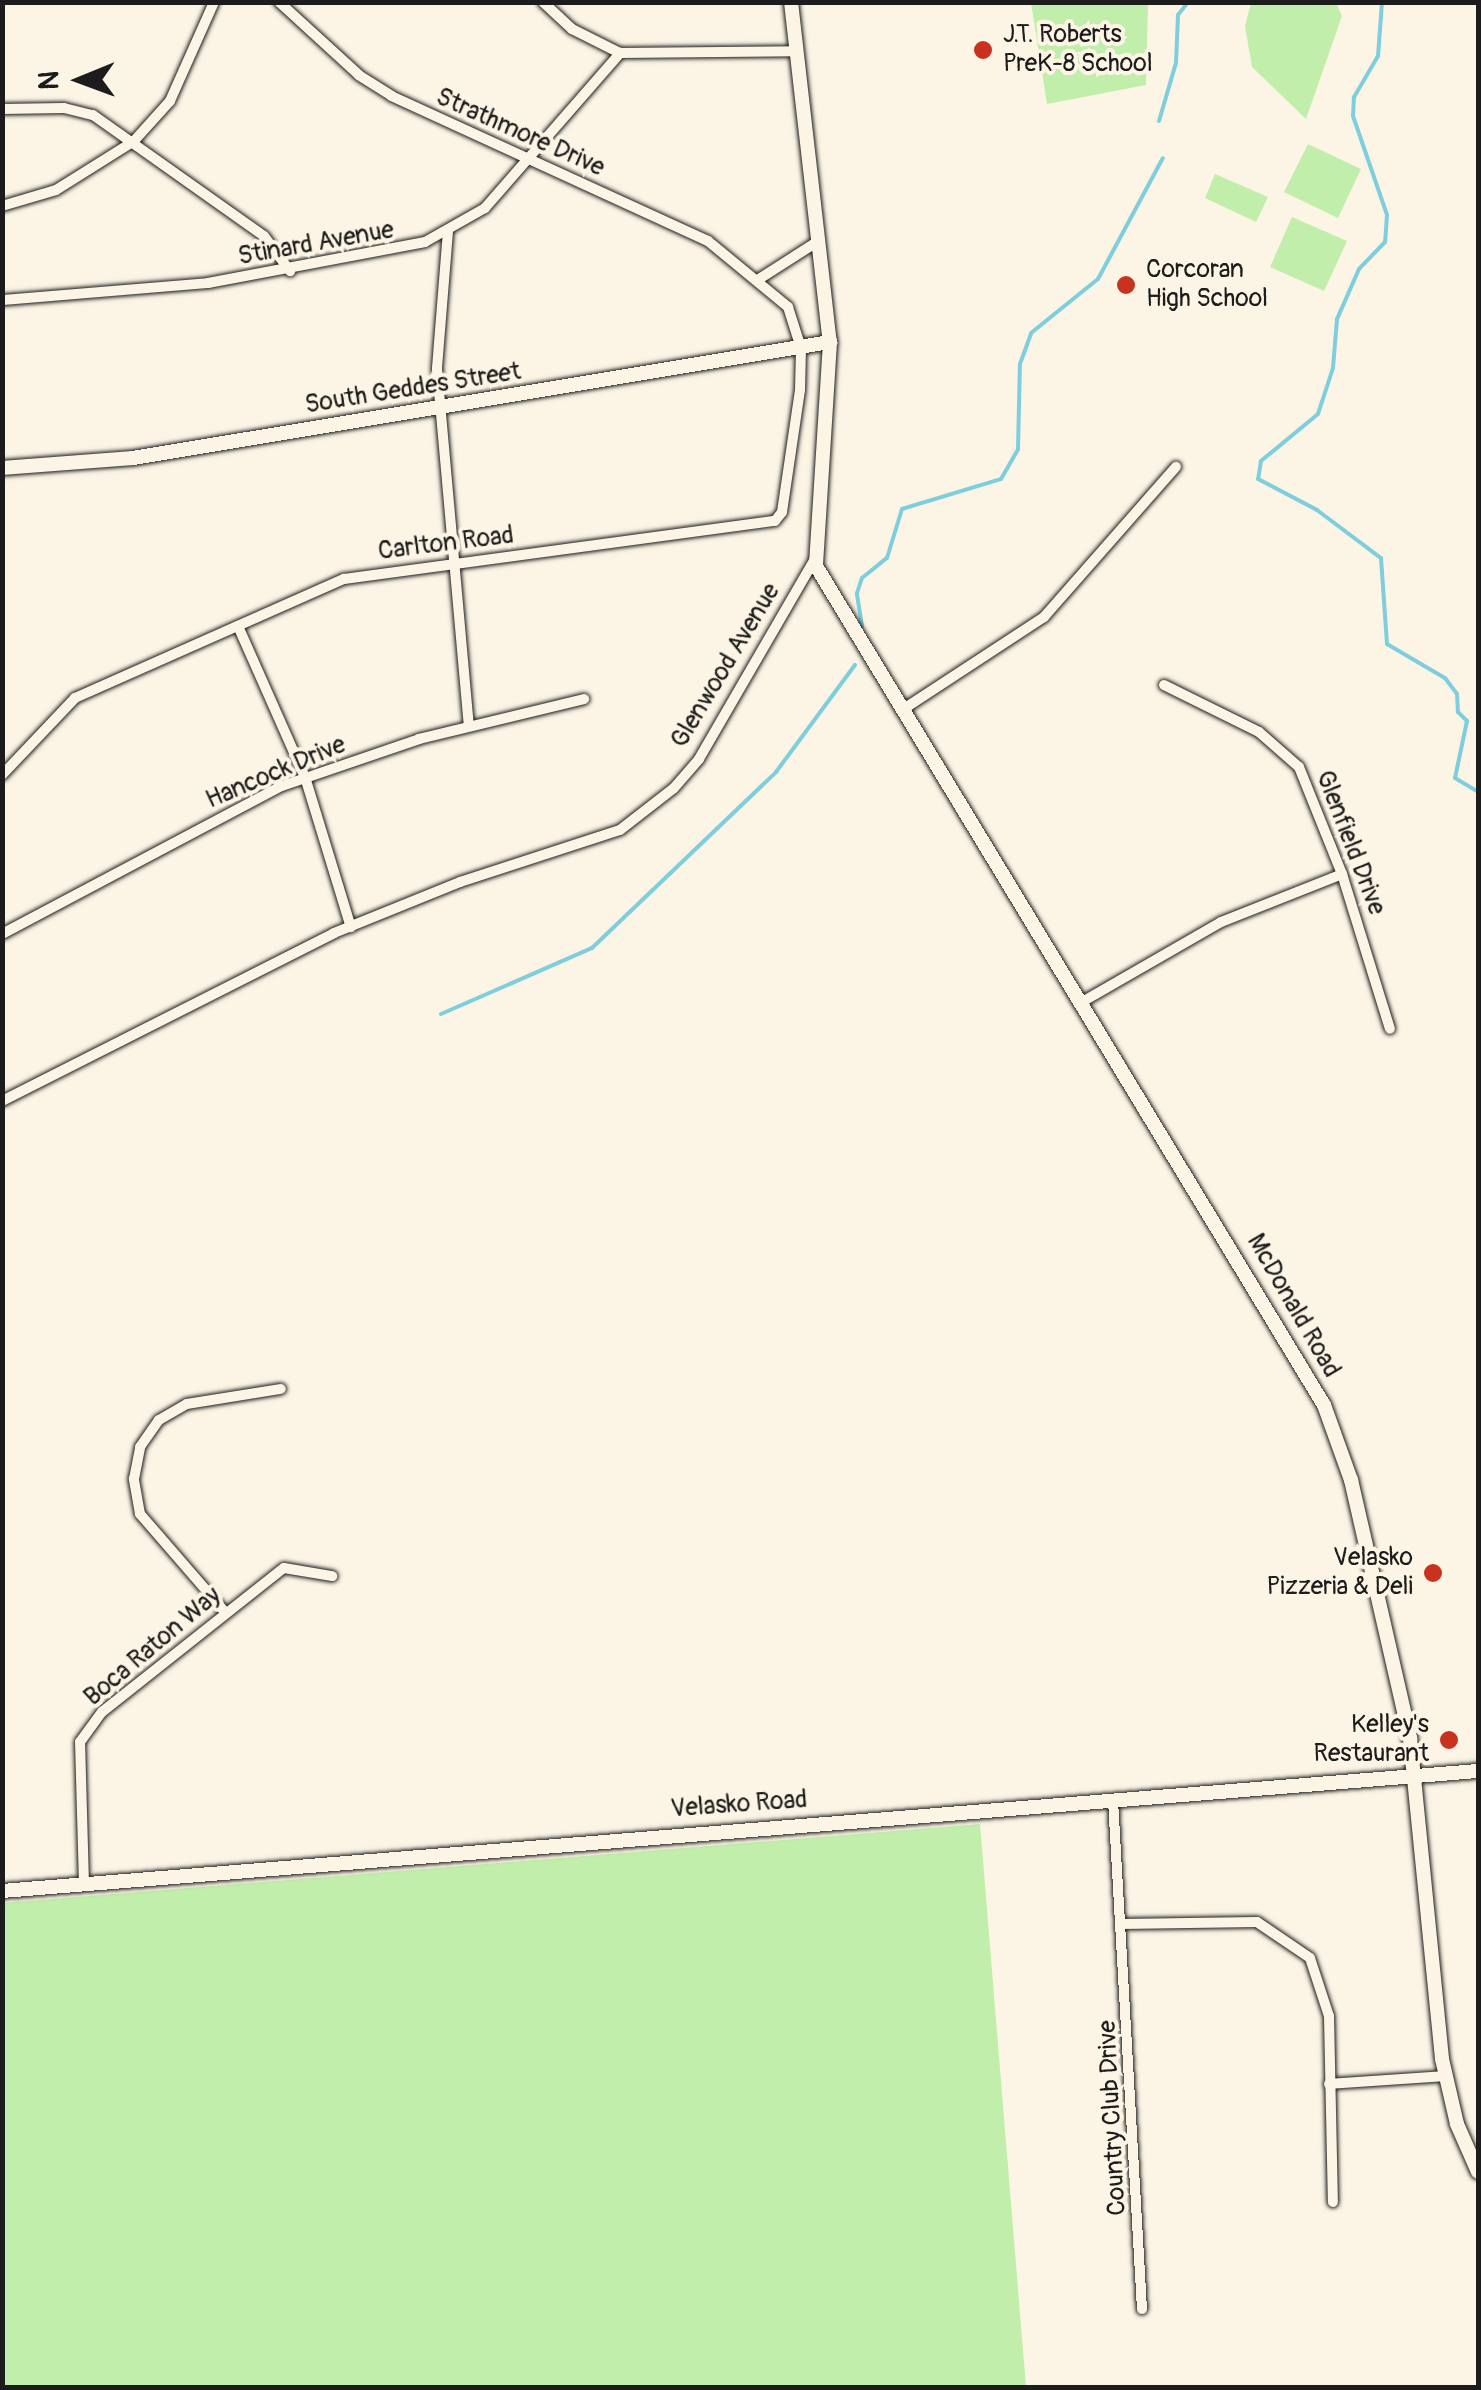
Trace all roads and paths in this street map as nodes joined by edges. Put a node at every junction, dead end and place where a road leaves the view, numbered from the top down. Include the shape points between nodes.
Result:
1 (214, 2) edge
2 (279, 2) edge
3 (543, 2) edge
4 (792, 2) edge
5 (797, 51) junction
6 (620, 53) junction
7 (2, 110) edge
8 (134, 142) junction
9 (530, 159) junction
10 (2, 206) edge
11 (448, 231) junction
12 (821, 239) junction
13 (290, 271) junction
14 (759, 280) junction
15 (2, 300) edge
16 (830, 342) junction
17 (801, 348) junction
18 (441, 408) junction
19 (1176, 467) dead end
20 (2, 468) edge
21 (815, 558) junction
22 (456, 562) junction
23 (238, 626) junction
24 (1164, 686) dead end
25 (584, 699) dead end
26 (902, 710) junction
27 (469, 726) junction
28 (2, 775) edge
29 (304, 777) junction
30 (1342, 874) junction
31 (351, 927) junction
32 (2, 934) edge
33 (1082, 1002) junction
34 (1390, 1029) dead end
35 (2, 1101) edge
36 (281, 1390) dead end
37 (332, 1576) dead end
38 (225, 1612) junction
39 (1478, 1772) edge
40 (1414, 1778) junction
41 (1113, 1800) junction
42 (84, 1884) junction
43 (2, 1891) edge
44 (1122, 1924) junction
45 (1445, 2076) junction
46 (1329, 2084) junction
47 (1478, 2172) edge
48 (1333, 2202) dead end
49 (1142, 2309) dead end

1 - 8 street via 170,101
2 - 9 street, Strathmore Drive via 392,96
3 - 6 street via 572,29
4 - 5 street, Glenwood Avenue
5 - 6 street
5 - 12 street, Glenwood Avenue
6 - 9 street, Stinard Avenue
7 - 8 street via 78,110
8 - 10 street via 56,190
8 - 13 street via 264,236
9 - 11 street, Stinard Avenue via 484,208
9 - 14 street, Strathmore Drive via 708,241
11 - 13 street, Stinard Avenue via 388,254
11 - 18 street via 436,323
12 - 14 street
12 - 16 street, Glenwood Avenue
13 - 15 street, Stinard Avenue
14 - 17 street, Strathmore Drive via 796,320
16 - 17 street, South Geddes Street
16 - 21 street, Glenwood Avenue
17 - 18 street, South Geddes Street
17 - 22 street, Carlton Road via 794,442 776,521
18 - 20 street, South Geddes Street via 133,458
18 - 22 street
19 - 26 street via 1044,617
21 - 26 street, McDonald Road
21 - 31 street, Glenwood Avenue via 699,758 648,811 596,842 460,882
22 - 23 street, Carlton Road via 344,579
22 - 27 street
23 - 28 street, Carlton Road via 75,698
23 - 29 street
24 - 30 street, Glenfield Drive via 1258,732 1300,767
25 - 27 street, Hancock Drive
26 - 33 street, McDonald Road
27 - 29 street, Hancock Drive
29 - 31 street
29 - 32 street, Hancock Drive
30 - 33 street via 1209,928
30 - 34 street, Glenfield Drive
31 - 35 street, Glenwood Avenue
33 - 40 street, McDonald Road via 1324,1405 1372,1567
36 - 38 street via 187,1404 159,1420 140,1448 134,1479 140,1514
37 - 38 street, Boca Raton Way via 284,1568
38 - 42 street, Boca Raton Way via 102,1712 80,1742
39 - 40 street, Velasko Road
40 - 41 street, Velasko Road
40 - 45 street, McDonald Road
41 - 42 street, Velasko Road
41 - 44 street, Country Club Drive
42 - 43 street, Velasko Road
44 - 46 street via 1234,1919 1257,1922 1294,1942 1320,1973 1326,1994
44 - 49 street, Country Club Drive
45 - 46 street
45 - 47 street, McDonald Road
46 - 48 street

